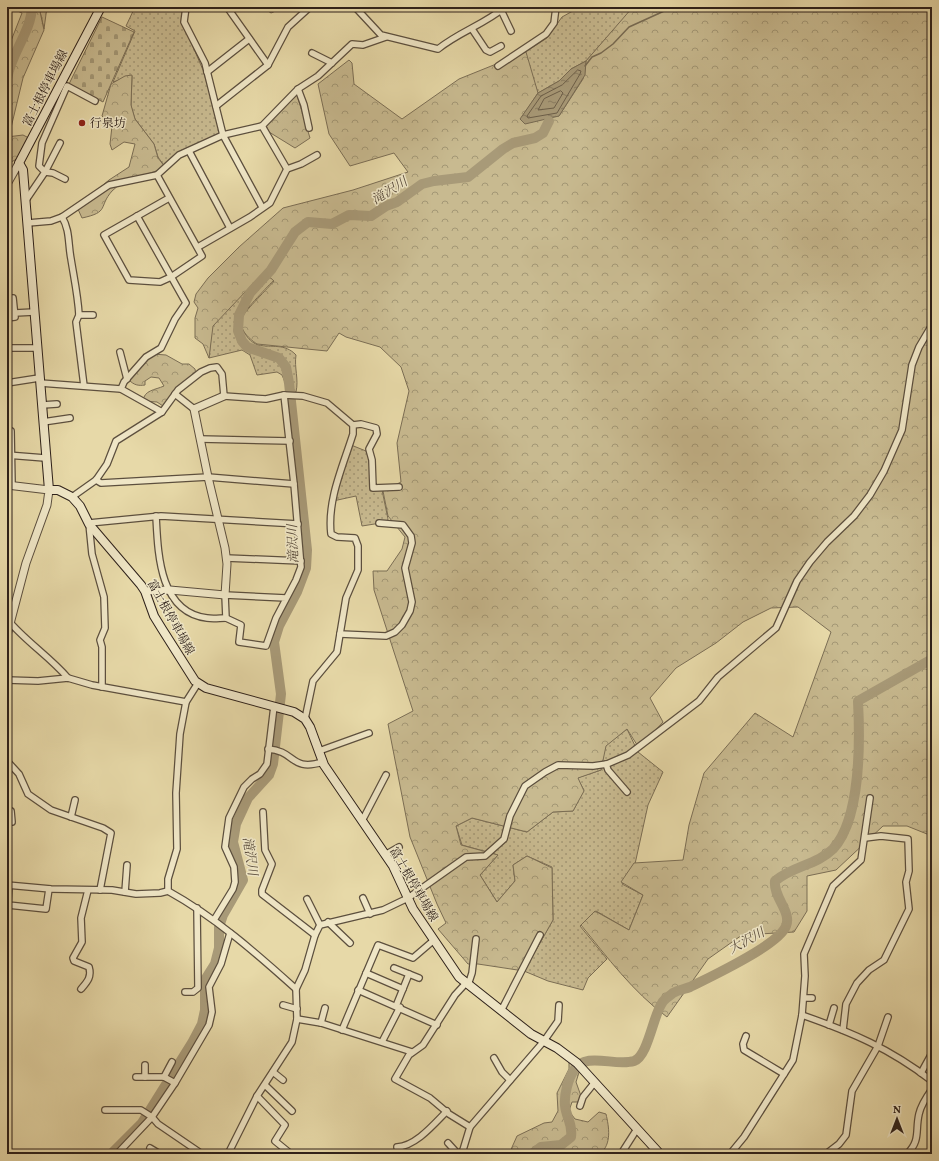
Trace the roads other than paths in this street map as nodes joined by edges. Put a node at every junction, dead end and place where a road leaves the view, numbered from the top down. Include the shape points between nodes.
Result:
1 (100, 7) edge
2 (186, 7) edge
3 (227, 7) edge
4 (310, 7) edge
5 (355, 7) edge
6 (556, 7) edge
7 (503, 9) edge
8 (472, 29) junction
9 (511, 31) dead end
10 (386, 37) junction
11 (249, 39) junction
12 (501, 46) dead end
13 (312, 53) dead end
14 (332, 63) junction
15 (268, 65) junction
16 (498, 66) dead end
17 (207, 72) junction
18 (298, 89) junction
19 (95, 101) dead end
20 (216, 106) junction
21 (262, 126) junction
22 (309, 128) dead end
23 (223, 135) junction
24 (60, 143) dead end
25 (189, 150) junction
26 (317, 155) dead end
27 (19, 164) junction
28 (287, 169) junction
29 (45, 172) junction
30 (157, 175) junction
31 (65, 179) dead end
32 (7, 184) edge
33 (169, 198) junction
34 (26, 200) junction
35 (262, 207) junction
36 (137, 216) junction
37 (62, 217) junction
38 (28, 223) junction
39 (230, 228) junction
40 (198, 247) junction
41 (171, 277) junction
42 (13, 298) dead end
43 (34, 312) junction
44 (15, 313) junction
45 (79, 315) junction
46 (93, 315) dead end
47 (7, 318) edge
48 (932, 325) edge
49 (7, 348) edge
50 (37, 348) junction
51 (120, 352) dead end
52 (127, 379) junction
53 (40, 380) junction
54 (7, 383) edge
55 (84, 386) junction
56 (121, 389) junction
57 (175, 394) junction
58 (286, 395) junction
59 (224, 396) junction
60 (57, 404) dead end
61 (42, 405) junction
62 (194, 409) junction
63 (162, 412) junction
64 (70, 418) dead end
65 (43, 422) junction
66 (353, 425) junction
67 (11, 431) dead end
68 (200, 439) junction
69 (290, 441) junction
70 (9, 455) edge
71 (45, 458) junction
72 (208, 477) junction
73 (96, 480) junction
74 (294, 484) junction
75 (10, 485) edge
76 (398, 487) dead end
77 (49, 490) junction
78 (72, 496) junction
79 (156, 516) junction
80 (219, 520) junction
81 (379, 523) dead end
82 (89, 524) junction
83 (298, 524) junction
84 (226, 558) junction
85 (301, 561) junction
86 (170, 590) junction
87 (145, 591) junction
88 (225, 595) junction
89 (286, 598) junction
90 (226, 618) junction
91 (9, 621) edge
92 (340, 634) junction
93 (7, 635) edge
94 (68, 678) junction
95 (7, 680) edge
96 (198, 683) junction
97 (102, 687) junction
98 (186, 702) junction
99 (274, 706) junction
100 (305, 719) junction
101 (369, 733) dead end
102 (268, 749) junction
103 (319, 751) junction
104 (7, 761) edge
105 (323, 762) junction
106 (606, 764) junction
107 (386, 775) dead end
108 (627, 792) dead end
109 (870, 798) dead end
110 (75, 800) dead end
111 (11, 811) dead end
112 (263, 812) dead end
113 (71, 817) junction
114 (362, 821) junction
115 (12, 822) dead end
116 (865, 838) junction
117 (399, 847) dead end
118 (385, 855) junction
119 (127, 864) dead end
120 (8, 885) edge
121 (49, 889) junction
122 (88, 890) junction
123 (100, 890) junction
124 (168, 891) junction
125 (125, 892) junction
126 (363, 898) dead end
127 (408, 898) junction
128 (307, 899) dead end
129 (197, 908) junction
130 (370, 914) junction
131 (215, 920) junction
132 (328, 922) junction
133 (320, 925) junction
134 (228, 931) junction
135 (315, 935) junction
136 (540, 935) dead end
137 (476, 939) dead end
138 (434, 940) junction
139 (350, 943) dead end
140 (394, 968) dead end
141 (366, 973) junction
142 (409, 974) junction
143 (419, 978) dead end
144 (467, 984) junction
145 (403, 988) junction
146 (81, 989) dead end
147 (296, 989) junction
148 (358, 990) junction
149 (185, 992) dead end
150 (804, 998) junction
151 (812, 998) dead end
152 (283, 1005) dead end
153 (559, 1005) dead end
154 (398, 1007) junction
155 (325, 1008) dead end
156 (834, 1008) dead end
157 (297, 1009) junction
158 (501, 1011) junction
159 (802, 1015) junction
160 (888, 1017) dead end
161 (298, 1019) junction
162 (321, 1023) junction
163 (437, 1025) junction
164 (829, 1025) junction
165 (342, 1030) junction
166 (843, 1030) junction
167 (746, 1036) dead end
168 (383, 1040) dead end
169 (544, 1041) junction
170 (878, 1046) junction
171 (412, 1052) junction
172 (932, 1053) edge
173 (494, 1058) dead end
174 (172, 1062) dead end
175 (146, 1065) dead end
176 (273, 1072) junction
177 (921, 1073) junction
178 (784, 1074) junction
179 (136, 1077) dead end
180 (145, 1077) junction
181 (164, 1077) junction
182 (283, 1080) dead end
183 (510, 1080) junction
184 (932, 1081) edge
185 (595, 1082) junction
186 (176, 1083) junction
187 (265, 1085) junction
188 (932, 1089) edge
189 (257, 1096) junction
190 (580, 1106) dead end
191 (105, 1110) dead end
192 (292, 1111) dead end
193 (447, 1111) junction
194 (152, 1117) junction
195 (470, 1126) junction
196 (637, 1129) junction
197 (448, 1143) dead end
198 (397, 1147) dead end
199 (150, 1148) dead end
200 (117, 1154) edge
201 (160, 1154) edge
202 (202, 1154) edge
203 (228, 1154) edge
204 (291, 1154) edge
205 (459, 1154) edge
206 (621, 1154) edge
207 (660, 1154) edge
208 (730, 1154) edge
209 (826, 1154) edge
210 (907, 1154) edge

1 - 27 main road, 富士根停車場線
2 - 17 street via 184,22
3 - 11 street
4 - 15 street via 288,28
5 - 10 street via 381,35
6 - 16 street via 554,24 546,34
7 - 8 street
7 - 9 street
8 - 10 street via 454,36 438,48
8 - 12 street via 486,50 490,52
10 - 14 street via 363,45 352,44
11 - 15 street
11 - 17 street
13 - 14 street
14 - 18 street via 308,84
15 - 20 street
17 - 20 street
18 - 21 street
18 - 22 street
19 - 29 street via 67,86 42,143 38,166
20 - 23 street
21 - 23 street
21 - 28 street
23 - 25 street
23 - 35 street
24 - 29 street
25 - 30 street via 179,155
25 - 39 street
26 - 28 street
27 - 32 street
27 - 34 main road via 23,170
28 - 35 street via 270,202
29 - 31 street
29 - 34 street
30 - 33 street
30 - 37 street via 109,186
33 - 36 street
33 - 40 street
34 - 38 main road
35 - 39 street
36 - 41 street
36 - 41 street via 104,235 129,280 160,282
37 - 38 street
37 - 45 street via 68,227
38 - 43 main road
39 - 40 street
40 - 41 street via 202,256
41 - 52 street via 186,303 174,319 161,348 146,358
42 - 44 street
43 - 44 street
43 - 50 main road
44 - 47 street via 15,317
45 - 46 street
45 - 55 street via 76,330
48 - 106 street via 912,365 902,430 884,471 854,516 827,542 796,581 776,628 718,677 699,701 639,748
49 - 50 street
50 - 53 main road
51 - 52 street
52 - 56 street
53 - 54 street
53 - 55 street
53 - 61 main road
55 - 56 street
56 - 63 street
57 - 59 street via 200,372 217,367 222,374
57 - 62 street
57 - 63 street
58 - 59 street via 266,398
58 - 66 street via 303,396 327,403
58 - 69 street
59 - 62 street
60 - 61 street
61 - 65 main road
62 - 68 street
63 - 73 street via 116,441 107,464
64 - 65 street
65 - 71 main road
66 - 76 street via 361,424 376,428 377,434 369,449 373,488
66 - 92 street via 353,434 332,500 330,523 332,534 337,538 356,538 358,546 358,570 346,598
67 - 70 street
68 - 69 street
68 - 72 street
69 - 74 street
70 - 71 street
70 - 75 street
71 - 77 main road
72 - 73 street via 100,483
72 - 74 street
72 - 80 street
73 - 78 street
74 - 83 street
75 - 77 street
77 - 78 main road via 58,490
77 - 91 street via 47,505
78 - 82 main road, 富士根停車場線
79 - 80 street
79 - 82 street
79 - 86 street via 159,563
80 - 83 street
80 - 84 street
81 - 92 street via 403,525 411,536 412,543 405,568 412,602 410,611 402,625 386,636
82 - 87 main road, 富士根停車場線
82 - 97 street via 92,554 104,597 105,628 100,640
83 - 85 street
84 - 85 street
84 - 88 street
85 - 89 street via 296,580
86 - 87 street
86 - 88 street
86 - 90 street via 176,602 194,614 207,618
87 - 96 main road, 富士根停車場線 via 154,616
88 - 89 street
88 - 90 street
89 - 90 street via 265,648 239,642 242,625
91 - 93 street
91 - 94 street
92 - 100 street via 337,652 314,681
94 - 95 street via 38,681
94 - 97 street
96 - 98 street
96 - 99 main road via 206,688
97 - 98 street
98 - 124 street via 177,750 177,849 168,879
99 - 100 main road via 294,712
99 - 102 street
100 - 103 main road, 富士根停車場線
101 - 103 street
102 - 105 street via 279,750 301,765 309,766
102 - 131 street via 267,764 260,774 244,787 229,818 225,847 234,867 235,882
103 - 105 main road, 富士根停車場線
104 - 113 street via 19,774 28,794 51,810
105 - 114 main road, 富士根停車場線
106 - 108 street
106 - 127 street via 558,765 545,772 525,786 510,816 504,839 485,856 466,857
107 - 114 street
109 - 116 street
110 - 113 street
111 - 115 street
112 - 135 street via 265,850 272,864 262,894
113 - 123 street via 111,833
114 - 118 main road, 富士根停車場線
116 - 150 street via 861,860 833,886 804,954
116 - 166 street via 881,836 908,839 909,871 906,882 909,908 884,960 869,970 857,983 846,1004
117 - 118 street
118 - 127 main road, 富士根停車場線
119 - 125 street
120 - 121 street
120 - 121 street via 8,905 46,909
121 - 122 street
122 - 123 street
122 - 146 street via 81,918 82,942 73,958 74,961 89,967 89,979
123 - 125 street
124 - 125 street
124 - 129 street
126 - 130 street
127 - 130 street
127 - 138 main road, 富士根停車場線
128 - 133 street
129 - 131 street
129 - 149 street via 198,988 193,992
130 - 132 street
131 - 134 street
132 - 133 street
132 - 139 street
133 - 135 street
134 - 147 street
134 - 186 street via 221,964 210,987 212,1012 209,1025
135 - 147 street via 305,970
136 - 158 street
137 - 144 street via 472,973
138 - 141 street via 413,958 378,945
138 - 144 main road, 富士根停車場線 via 452,968
140 - 142 street
141 - 145 street
141 - 148 street
142 - 143 street
142 - 145 street
144 - 158 main road, 富士根停車場線
144 - 163 street via 455,995
145 - 154 street
147 - 157 street
148 - 154 street
148 - 165 street
150 - 151 street
150 - 159 street
152 - 157 street
153 - 169 street via 558,1021
154 - 163 street
154 - 168 street
155 - 162 street
156 - 164 street
157 - 161 street
158 - 169 main road, 富士根停車場線
159 - 164 street
159 - 178 street via 793,1060
160 - 170 street
161 - 162 street
161 - 176 street via 292,1042
162 - 165 street
163 - 171 street via 423,1045
164 - 166 street
165 - 171 street
166 - 170 street
167 - 178 street via 744,1050
169 - 183 street
169 - 185 main road, 富士根停車場線 via 577,1063
170 - 177 street
170 - 209 street via 852,1091 846,1135
171 - 193 street via 395,1078
172 - 177 street
173 - 183 street
174 - 181 street
175 - 180 street
176 - 182 street
176 - 187 street
177 - 184 street
178 - 208 street
179 - 180 street
180 - 181 street
181 - 186 street
183 - 195 street
185 - 190 street via 583,1097
185 - 196 main road, 富士根停車場線
186 - 194 street
187 - 189 street
187 - 192 street
188 - 210 street via 919,1114 917,1140
189 - 203 street
189 - 204 street via 285,1125 275,1141
191 - 194 street via 141,1110
193 - 195 street
193 - 198 street via 420,1136 403,1147
194 - 200 street
194 - 202 street via 158,1124
195 - 205 street
196 - 206 street
196 - 207 main road, 富士根停車場線
197 - 205 street
199 - 201 street

